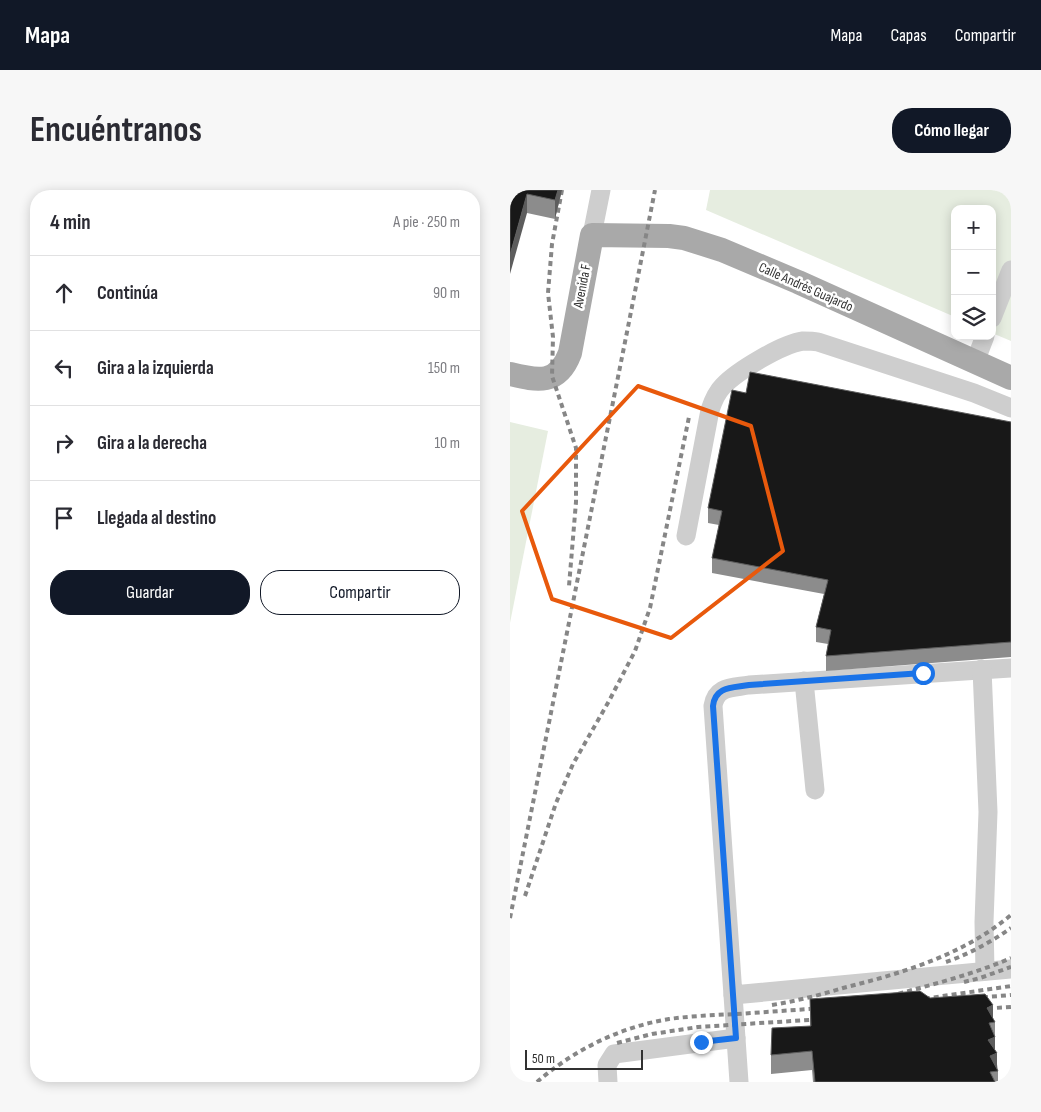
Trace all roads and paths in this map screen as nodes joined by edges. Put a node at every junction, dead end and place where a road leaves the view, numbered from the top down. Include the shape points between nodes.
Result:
1 (601, 190) edge
2 (592, 235) junction
3 (1011, 270) edge
4 (996, 308) edge
5 (983, 340) edge
6 (975, 362) junction
7 (510, 374) edge
8 (1011, 378) edge
9 (1011, 408) edge
10 (686, 536) dead end
11 (1011, 668) edge
12 (982, 669) junction
13 (804, 681) junction
14 (815, 790) dead end
15 (1011, 969) edge
16 (985, 971) junction
17 (733, 995) junction
18 (736, 1038) junction
19 (608, 1082) edge
20 (739, 1082) edge

1 - 2 street, Avenida F
2 - 6 main road, Calle Andrés Guajardo via 668,236 722,250
2 - 7 main road, Avenida F via 567,360 558,373 538,380
3 - 4 street
5 - 6 street
6 - 8 main road, Calle Andrés Guajardo
9 - 10 street via 818,342 795,343 754,362 717,393 710,410
11 - 12 street
12 - 13 street
12 - 16 street via 988,812
13 - 14 street
13 - 17 street via 749,685 722,690 715,696
15 - 16 street
16 - 17 street
17 - 18 street
18 - 19 street via 614,1054 607,1065
18 - 20 street

